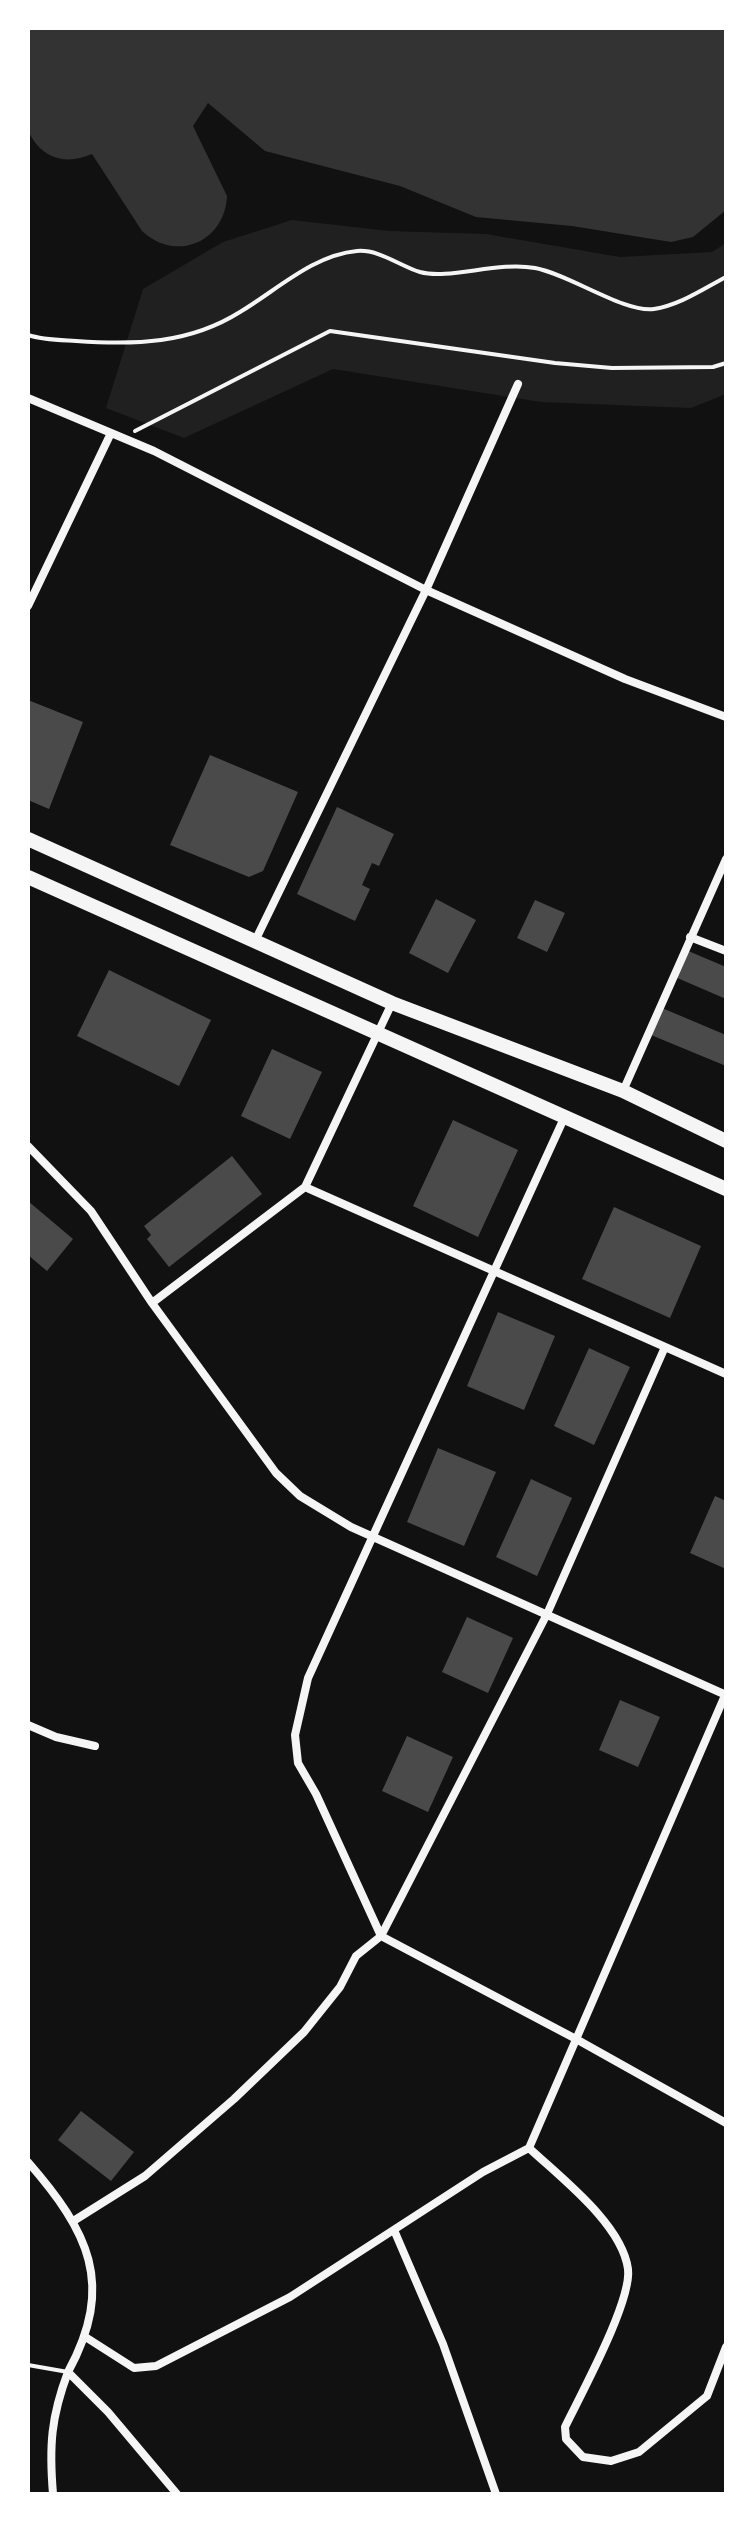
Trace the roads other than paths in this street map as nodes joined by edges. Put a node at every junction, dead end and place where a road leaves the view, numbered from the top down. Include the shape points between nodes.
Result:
1 (726, 277) edge
2 (28, 335) edge
3 (518, 384) dead end
4 (28, 398) edge
5 (111, 433) junction
6 (426, 590) junction
7 (28, 606) edge
8 (726, 717) edge
9 (28, 839) edge
10 (726, 859) edge
11 (28, 877) edge
12 (690, 937) junction
13 (255, 941) junction
14 (726, 951) edge
15 (392, 1003) junction
16 (380, 1032) junction
17 (623, 1091) junction
18 (565, 1116) junction
19 (726, 1141) edge
20 (28, 1146) edge
21 (305, 1187) junction
22 (726, 1189) edge
23 (493, 1271) junction
24 (152, 1303) junction
25 (665, 1347) junction
26 (726, 1374) edge
27 (374, 1535) junction
28 (547, 1614) junction
29 (726, 1695) edge
30 (28, 1725) edge
31 (95, 1746) dead end
32 (381, 1936) junction
33 (576, 2039) junction
34 (726, 2123) edge
35 (529, 2148) junction
36 (28, 2162) edge
37 (75, 2220) junction
38 (394, 2230) junction
39 (87, 2338) junction
40 (726, 2347) edge
41 (28, 2365) edge
42 (68, 2372) junction
43 (53, 2494) edge
44 (177, 2494) edge
45 (496, 2494) edge

1 - 2 lane via 651,310 622,304 581,282 535,268 495,265 422,273 361,250 332,255 198,333 166,341 112,343
3 - 6 street
4 - 5 street
5 - 6 street
5 - 7 street
6 - 8 street via 625,679
6 - 13 street
9 - 13 main road
10 - 12 street
11 - 16 main road
12 - 14 street
12 - 17 street
13 - 15 main road
15 - 16 street
15 - 17 main road
16 - 18 main road
16 - 21 street
17 - 19 main road
18 - 22 main road
18 - 23 street
20 - 24 street via 91,1211
21 - 23 street
21 - 24 street
23 - 25 street
23 - 27 street
24 - 27 street via 276,1473 300,1496
25 - 26 street
25 - 28 street
27 - 28 street
27 - 32 street via 308,1678 295,1735 298,1763
28 - 29 street
28 - 32 street
29 - 33 street
30 - 31 street
32 - 33 street
32 - 37 street via 356,1956 340,1987 304,2032 234,2099 145,2176
33 - 34 street
33 - 35 street
35 - 38 street
35 - 40 street via 592,2206 621,2249 628,2270 623,2299 565,2427 572,2448 596,2461 639,2452 707,2396
36 - 37 street
37 - 39 street via 91,2278
38 - 39 street via 290,2297 156,2366 134,2368
38 - 45 street via 443,2344
39 - 42 street
41 - 42 lane
42 - 43 street via 54,2408 49,2449
42 - 44 street

